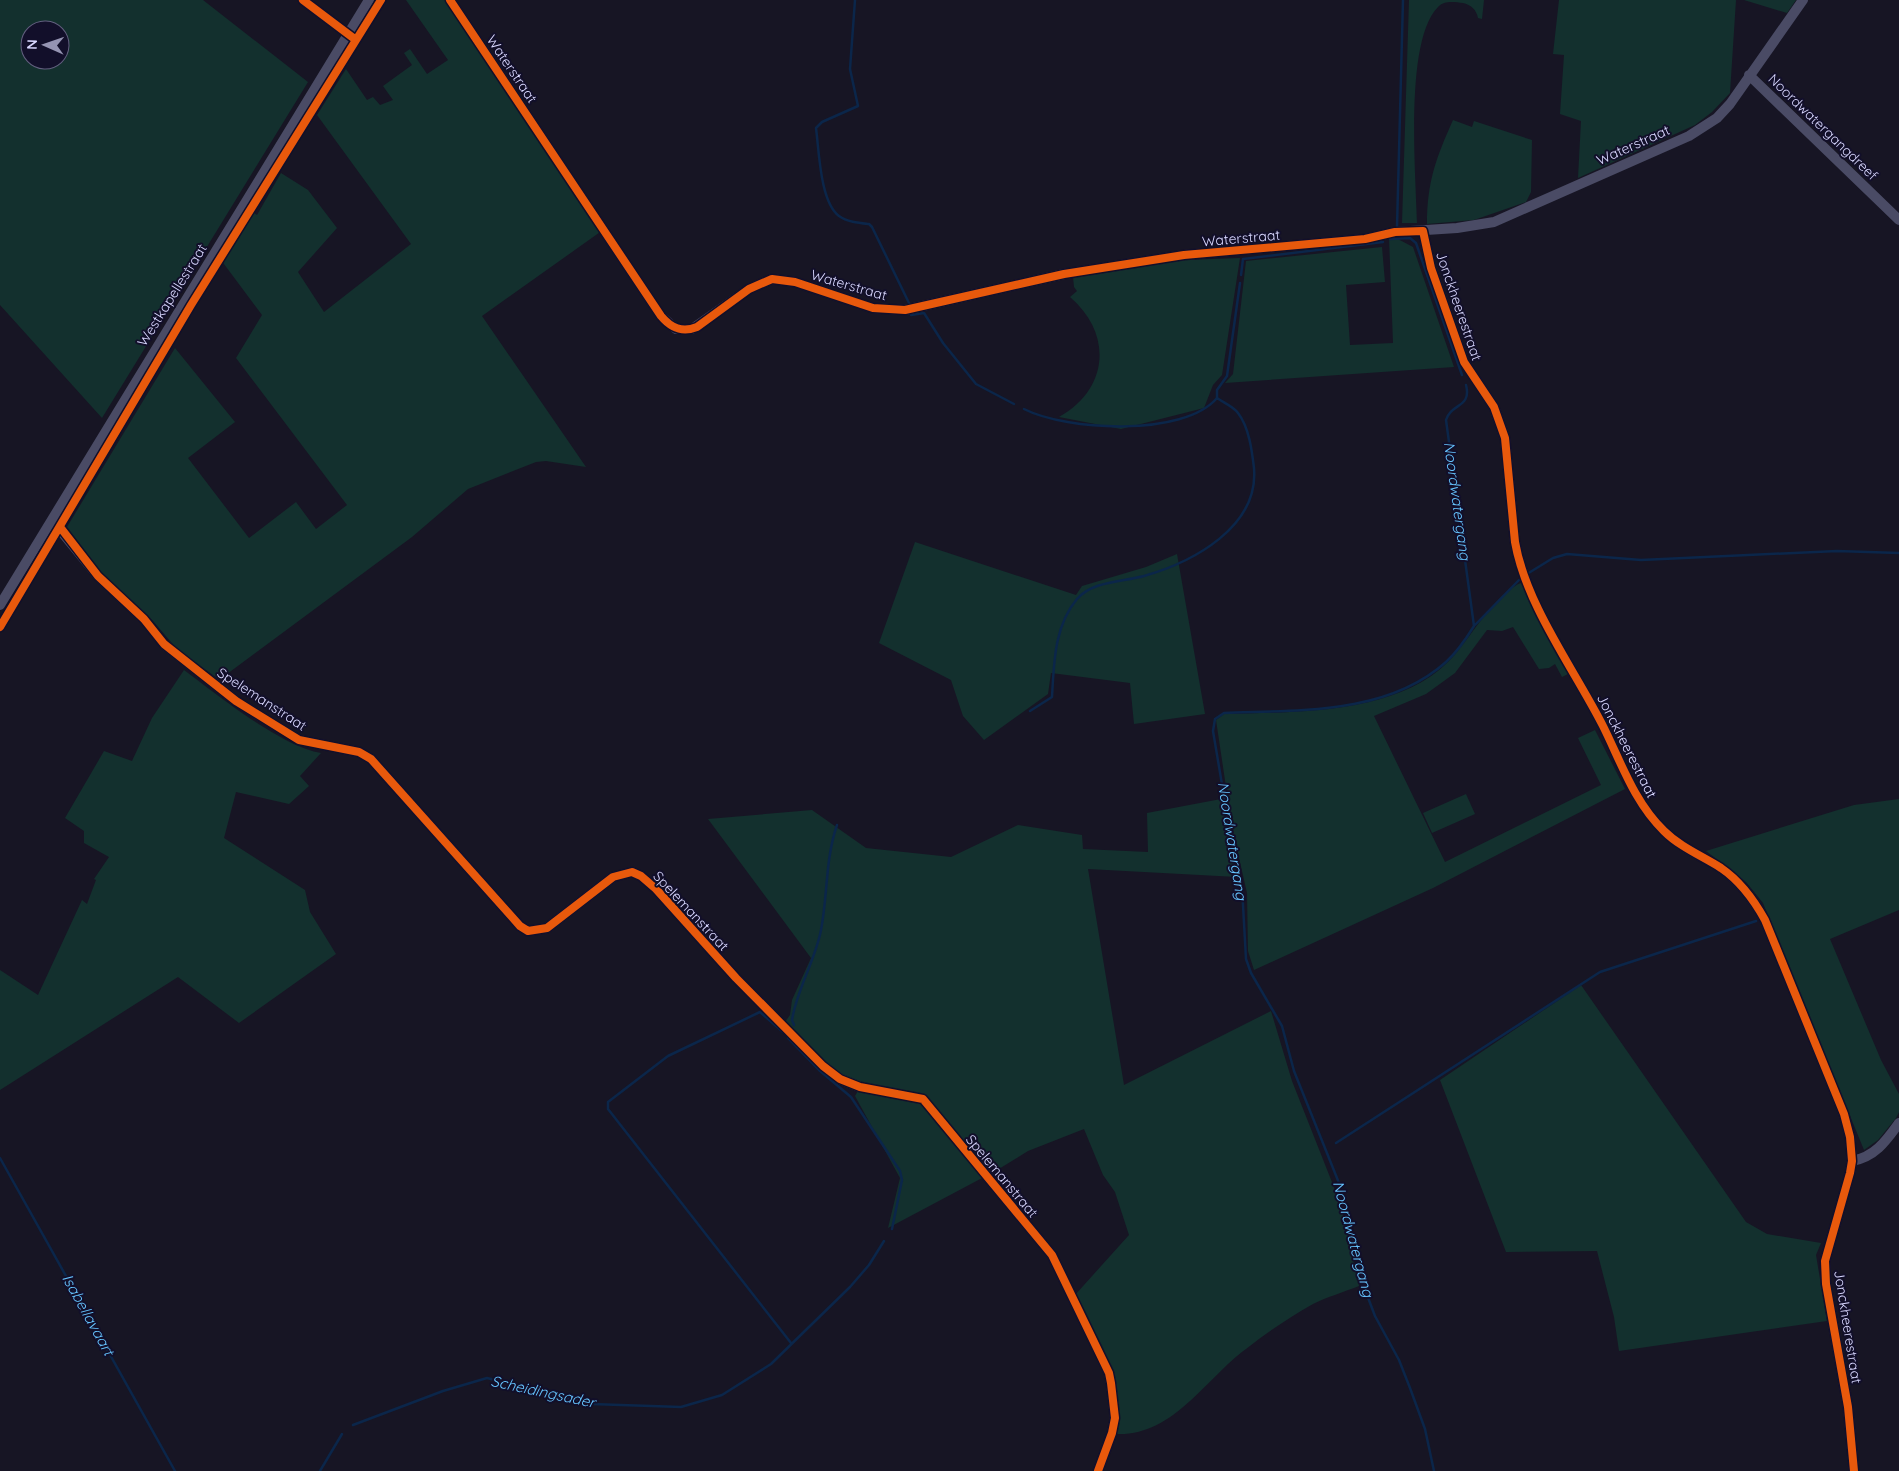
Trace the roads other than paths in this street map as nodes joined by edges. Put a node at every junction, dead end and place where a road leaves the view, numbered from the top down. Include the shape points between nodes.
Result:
1 (303, 0) edge
2 (369, 0) edge
3 (450, 0) edge
4 (1803, 0) edge
5 (348, 34) junction
6 (1748, 75) junction
7 (1899, 220) edge
8 (1423, 231) junction
9 (52, 520) junction
10 (0, 605) edge
11 (1899, 1123) edge
12 (1852, 1161) junction
13 (1098, 1471) edge
14 (1854, 1471) edge

1 - 5 street
2 - 5 street, Westkapellestraat
3 - 8 street, Waterstraat via 661,316 676,329 697,327 749,289 772,279 795,282 873,308 905,310 1064,274 1156,260
4 - 6 street, Waterstraat
5 - 9 street, Westkapellestraat
6 - 7 street, Noordwatergangdreef
6 - 8 street, Waterstraat via 1717,118 1689,136 1494,222
8 - 12 street, Jonckheerestraat via 1431,268 1464,362 1500,421 1505,438 1515,542 1525,580 1650,816 1664,832 1723,870 1756,904 1844,1114
9 - 10 street, Westkapellestraat
9 - 13 street, Spelemanstraat via 98,576 144,619 164,644 236,701 300,740 359,752 371,759 520,926 528,931 547,928 613,877 632,872 656,889 736,978 823,1066 840,1079 860,1087 924,1099 1052,1255 1073,1296 1109,1373 1113,1393 1115,1418
11 - 12 street via 1872,1155
12 - 14 street, Jonckheerestraat via 1825,1261 1826,1284 1848,1407

